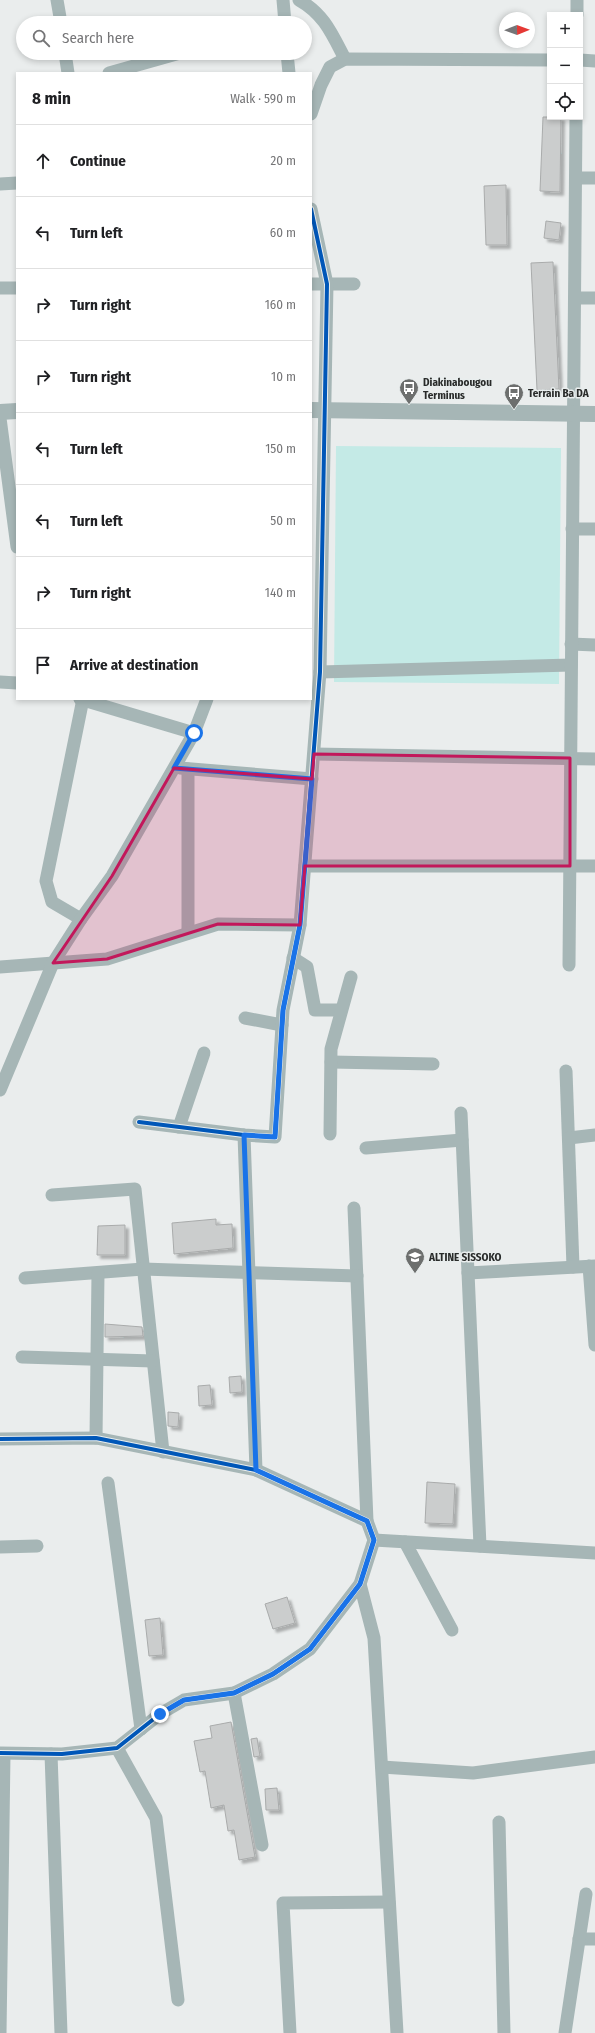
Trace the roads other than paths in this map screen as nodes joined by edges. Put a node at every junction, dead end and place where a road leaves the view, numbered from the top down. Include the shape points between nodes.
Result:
1 (58, 0) edge
2 (283, 0) edge
3 (299, 0) edge
4 (577, 0) edge
5 (577, 12) edge
6 (60, 16) edge
7 (284, 16) edge
8 (345, 58) junction
9 (66, 60) edge
10 (155, 60) edge
11 (287, 60) edge
12 (547, 60) edge
13 (583, 60) edge
14 (595, 61) edge
15 (68, 72) edge
16 (113, 72) edge
17 (289, 72) edge
18 (312, 111) edge
19 (576, 120) edge
20 (576, 178) junction
21 (595, 178) edge
22 (16, 183) edge
23 (0, 184) edge
24 (312, 213) edge
25 (312, 284) edge
26 (328, 284) junction
27 (354, 284) dead end
28 (0, 288) edge
29 (16, 288) edge
30 (575, 298) junction
31 (595, 298) edge
32 (318, 410) edge
33 (16, 411) edge
34 (0, 412) edge
35 (574, 413) junction
36 (595, 414) edge
37 (0, 418) edge
38 (572, 529) junction
39 (595, 529) edge
40 (16, 539) edge
41 (572, 644) junction
42 (595, 645) edge
43 (571, 665) junction
44 (320, 672) junction
45 (0, 682) edge
46 (16, 683) edge
47 (82, 700) edge
48 (85, 700) edge
49 (207, 700) edge
50 (194, 733) junction
51 (314, 754) junction
52 (570, 758) junction
53 (595, 758) edge
54 (174, 768) junction
55 (188, 769) junction
56 (312, 779) junction
57 (305, 866) junction
58 (570, 866) junction
59 (595, 866) edge
60 (81, 919) junction
61 (300, 925) junction
62 (188, 933) junction
63 (293, 958) junction
64 (53, 963) junction
65 (568, 965) dead end
66 (0, 967) edge
67 (351, 977) dead end
68 (341, 1010) junction
69 (245, 1018) dead end
70 (282, 1025) junction
71 (204, 1053) dead end
72 (331, 1062) junction
73 (433, 1064) dead end
74 (566, 1071) dead end
75 (0, 1090) edge
76 (461, 1113) dead end
77 (139, 1122) dead end
78 (180, 1127) junction
79 (330, 1134) dead end
80 (244, 1135) junction
81 (595, 1135) edge
82 (568, 1138) junction
83 (462, 1140) junction
84 (366, 1148) dead end
85 (52, 1195) dead end
86 (354, 1208) dead end
87 (592, 1266) edge
88 (573, 1267) junction
89 (143, 1269) junction
90 (249, 1272) junction
91 (98, 1273) junction
92 (468, 1273) junction
93 (357, 1276) junction
94 (25, 1278) dead end
95 (594, 1327) edge
96 (595, 1345) edge
97 (22, 1357) dead end
98 (97, 1359) junction
99 (153, 1361) junction
100 (96, 1438) junction
101 (0, 1439) edge
102 (163, 1452) junction
103 (256, 1470) junction
104 (108, 1483) dead end
105 (367, 1521) junction
106 (374, 1540) junction
107 (405, 1542) junction
108 (37, 1546) dead end
109 (480, 1546) junction
110 (0, 1547) edge
111 (595, 1552) edge
112 (360, 1584) junction
113 (452, 1630) dead end
114 (234, 1693) junction
115 (141, 1729) junction
116 (117, 1748) junction
117 (2, 1754) edge
118 (51, 1754) junction
119 (595, 1757) edge
120 (382, 1767) junction
121 (2, 1801) edge
122 (499, 1822) dead end
123 (262, 1845) dead end
124 (586, 1894) dead end
125 (389, 1902) junction
126 (580, 1939) junction
127 (595, 1939) edge
128 (178, 2000) dead end
129 (0, 2033) edge
130 (61, 2033) edge
131 (290, 2033) edge
132 (397, 2033) edge
133 (504, 2033) edge
134 (565, 2033) edge

1 - 6 street
2 - 7 street
3 - 8 street via 311,6 325,21
4 - 5 street
8 - 12 street
8 - 18 street via 330,67 320,85
9 - 15 street
10 - 16 street
11 - 17 street
13 - 14 street
19 - 20 street
20 - 21 street
20 - 30 street
22 - 23 street
24 - 26 street
25 - 26 street
26 - 27 street
26 - 32 street
28 - 29 street
30 - 31 street
30 - 35 street
32 - 35 street
32 - 44 street
33 - 34 street
35 - 36 street
35 - 38 street
37 - 40 street
38 - 39 street
38 - 41 street
41 - 42 street
41 - 43 street
43 - 44 street
43 - 52 street
44 - 51 street
45 - 46 street
47 - 60 street via 46,881 52,902
48 - 50 street
49 - 50 street
50 - 54 street
51 - 52 street
51 - 56 street
52 - 53 street
52 - 58 street
54 - 55 street
54 - 60 street via 112,876
55 - 56 street
55 - 62 street
56 - 57 street
57 - 58 street
57 - 61 street
58 - 59 street
58 - 65 street
60 - 64 street
61 - 62 street via 218,924
61 - 63 street
62 - 64 street via 107,959
63 - 68 street via 307,967 315,1010
63 - 70 street
64 - 66 street
64 - 75 street
67 - 68 street
68 - 72 street via 331,1049
69 - 70 street
70 - 80 street via 275,1137
71 - 78 street
72 - 73 street
72 - 79 street
74 - 82 street
76 - 83 street
77 - 78 street
78 - 80 street
80 - 90 street
81 - 82 street
82 - 88 street
83 - 84 street
83 - 92 street
85 - 89 street via 134,1188
86 - 93 street
87 - 88 street
87 - 95 street
88 - 92 street
89 - 90 street
89 - 91 street
89 - 99 street
90 - 93 street
90 - 103 street
91 - 94 street
91 - 98 street
92 - 109 street
93 - 105 street
95 - 96 street
97 - 98 street
98 - 99 street
98 - 100 street
99 - 102 street
100 - 101 street
100 - 102 street
102 - 103 street
103 - 105 street
104 - 115 street
105 - 106 street
106 - 107 street
106 - 112 street
107 - 109 street
107 - 113 street
108 - 110 street
109 - 111 street
112 - 114 street via 310,1649 273,1674
112 - 120 street via 374,1638
114 - 115 street via 184,1700
114 - 123 street
115 - 116 street
116 - 118 street
116 - 128 street via 156,1818
117 - 118 street
117 - 121 street
118 - 130 street
119 - 120 street via 473,1773
120 - 125 street
121 - 129 street
122 - 133 street
124 - 126 street
125 - 131 street via 283,1903
125 - 132 street
126 - 127 street
126 - 134 street

